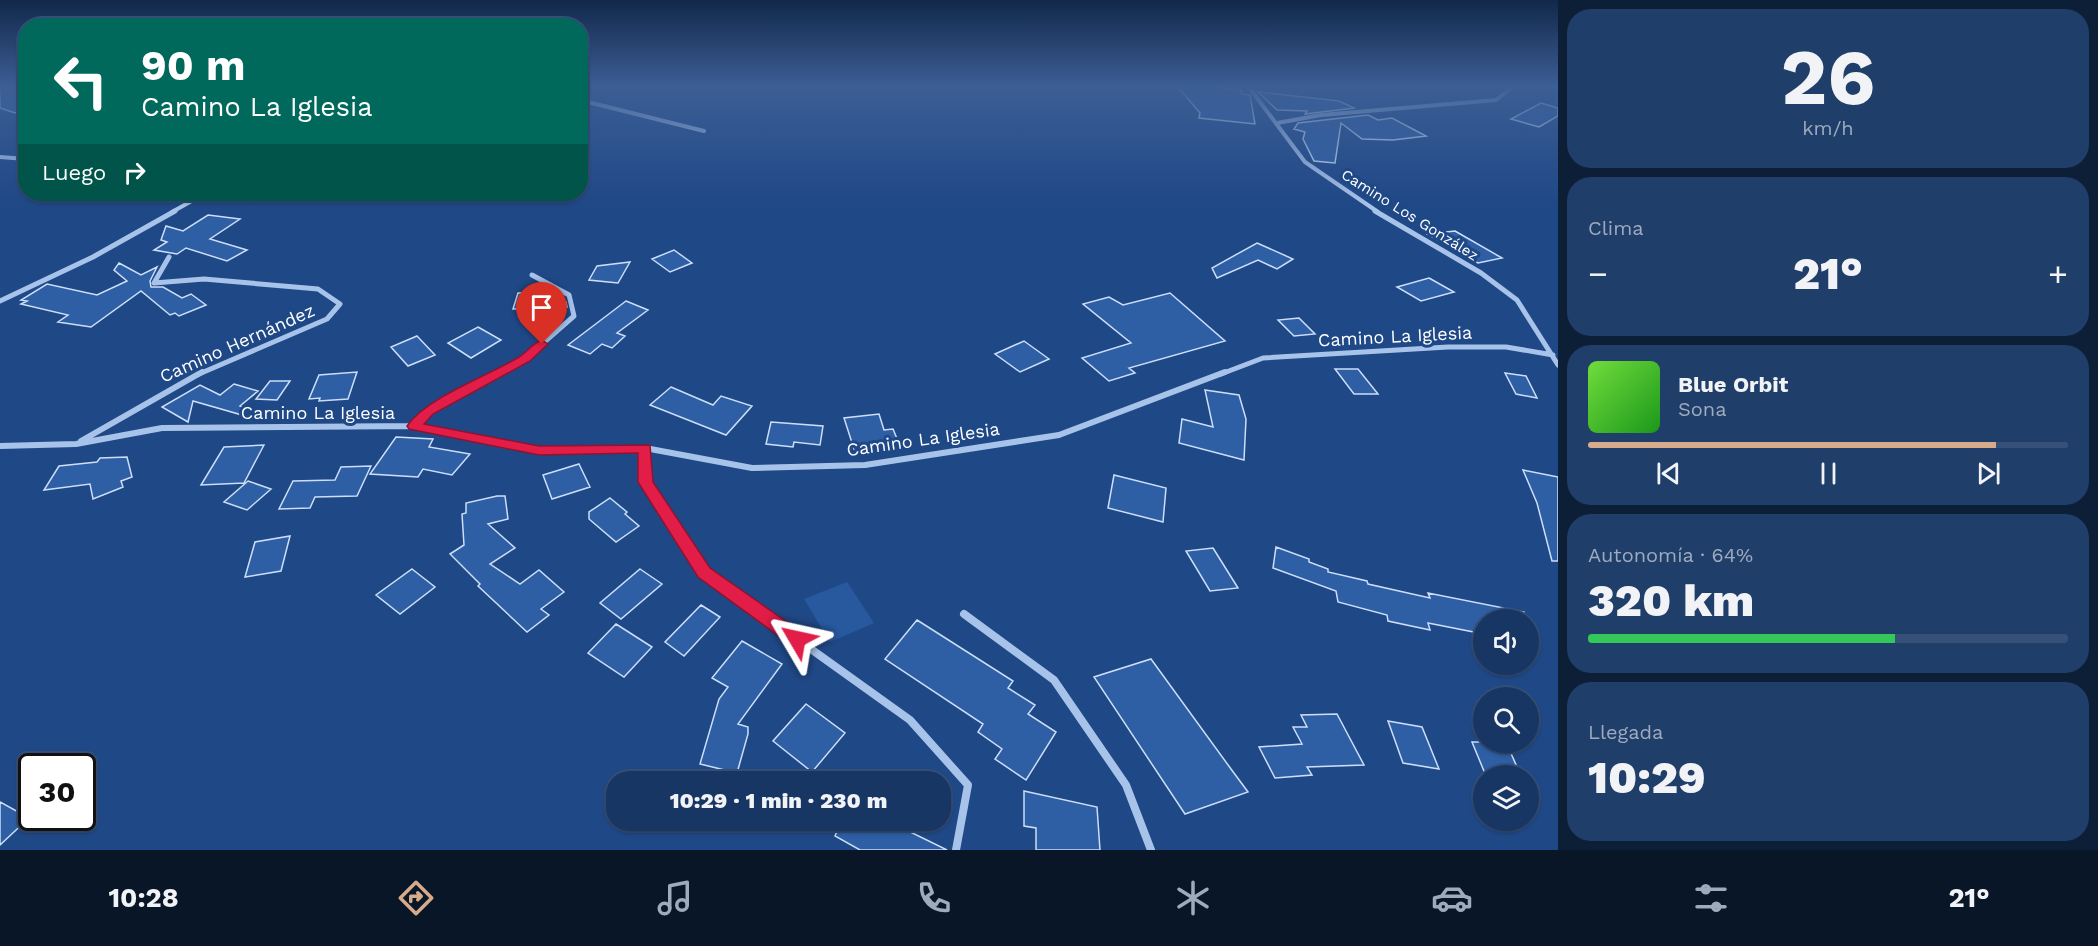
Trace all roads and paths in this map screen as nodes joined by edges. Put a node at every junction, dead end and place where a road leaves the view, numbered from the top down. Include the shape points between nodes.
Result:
1 (683, 126) edge
2 (1279, 126) edge
3 (704, 131) dead end
4 (0, 157) edge
5 (18, 158) edge
6 (192, 201) edge
7 (169, 257) dead end
8 (532, 275) dead end
9 (0, 300) edge
10 (1553, 355) junction
11 (1558, 365) edge
12 (414, 426) junction
13 (76, 444) junction
14 (0, 446) edge
15 (645, 448) junction
16 (964, 614) dead end
17 (956, 850) edge
18 (1151, 850) edge

1 - 3 street
2 - 10 street, Camino Los González via 1305,162 1374,210 1481,273 1516,300
4 - 5 street
6 - 9 street via 93,257
7 - 13 street, Camino Hernández via 154,283 204,279 255,282 318,290 340,304 327,319 196,375
8 - 12 street via 569,295 574,316 526,358 428,411
10 - 11 street, Camino Los González
10 - 15 street, Camino La Iglesia via 1506,346 1263,358 1059,435 865,465 752,468
12 - 13 street, Camino La Iglesia via 162,428
12 - 15 street, Camino La Iglesia via 539,451
13 - 14 street, Camino La Iglesia
15 - 17 street via 645,482 704,572 910,720 968,785
16 - 18 street via 1054,680 1126,785

